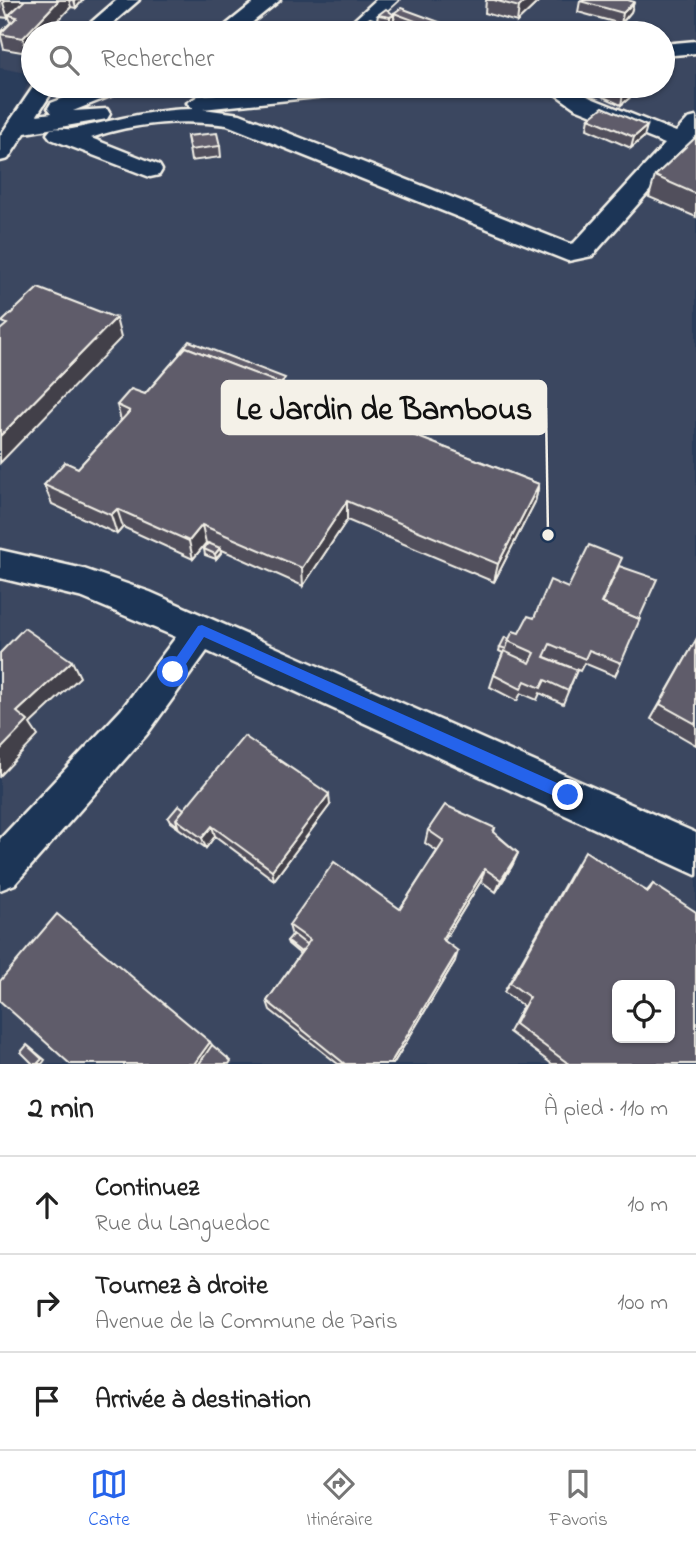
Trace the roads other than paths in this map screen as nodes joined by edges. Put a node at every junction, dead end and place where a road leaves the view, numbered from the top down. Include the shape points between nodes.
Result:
1 (129, 0) edge
2 (270, 0) edge
3 (388, 0) edge
4 (104, 21) edge
5 (242, 21) edge
6 (364, 21) edge
7 (696, 47) edge
8 (675, 49) edge
9 (35, 98) edge
10 (84, 98) edge
11 (247, 98) edge
12 (575, 98) edge
13 (19, 128) junction
14 (688, 133) edge
15 (69, 138) junction
16 (0, 154) edge
17 (150, 170) dead end
18 (0, 564) edge
19 (202, 630) junction
20 (696, 854) edge
21 (0, 869) edge

1 - 4 street
2 - 5 street
3 - 6 street
7 - 8 street
9 - 13 street
10 - 13 street
11 - 13 street via 50,120
12 - 14 street
13 - 15 street
13 - 16 street
14 - 15 street via 583,250 568,253 232,119 193,116 116,124
15 - 17 street
18 - 19 street via 95,588
19 - 20 street
19 - 21 street via 134,722

